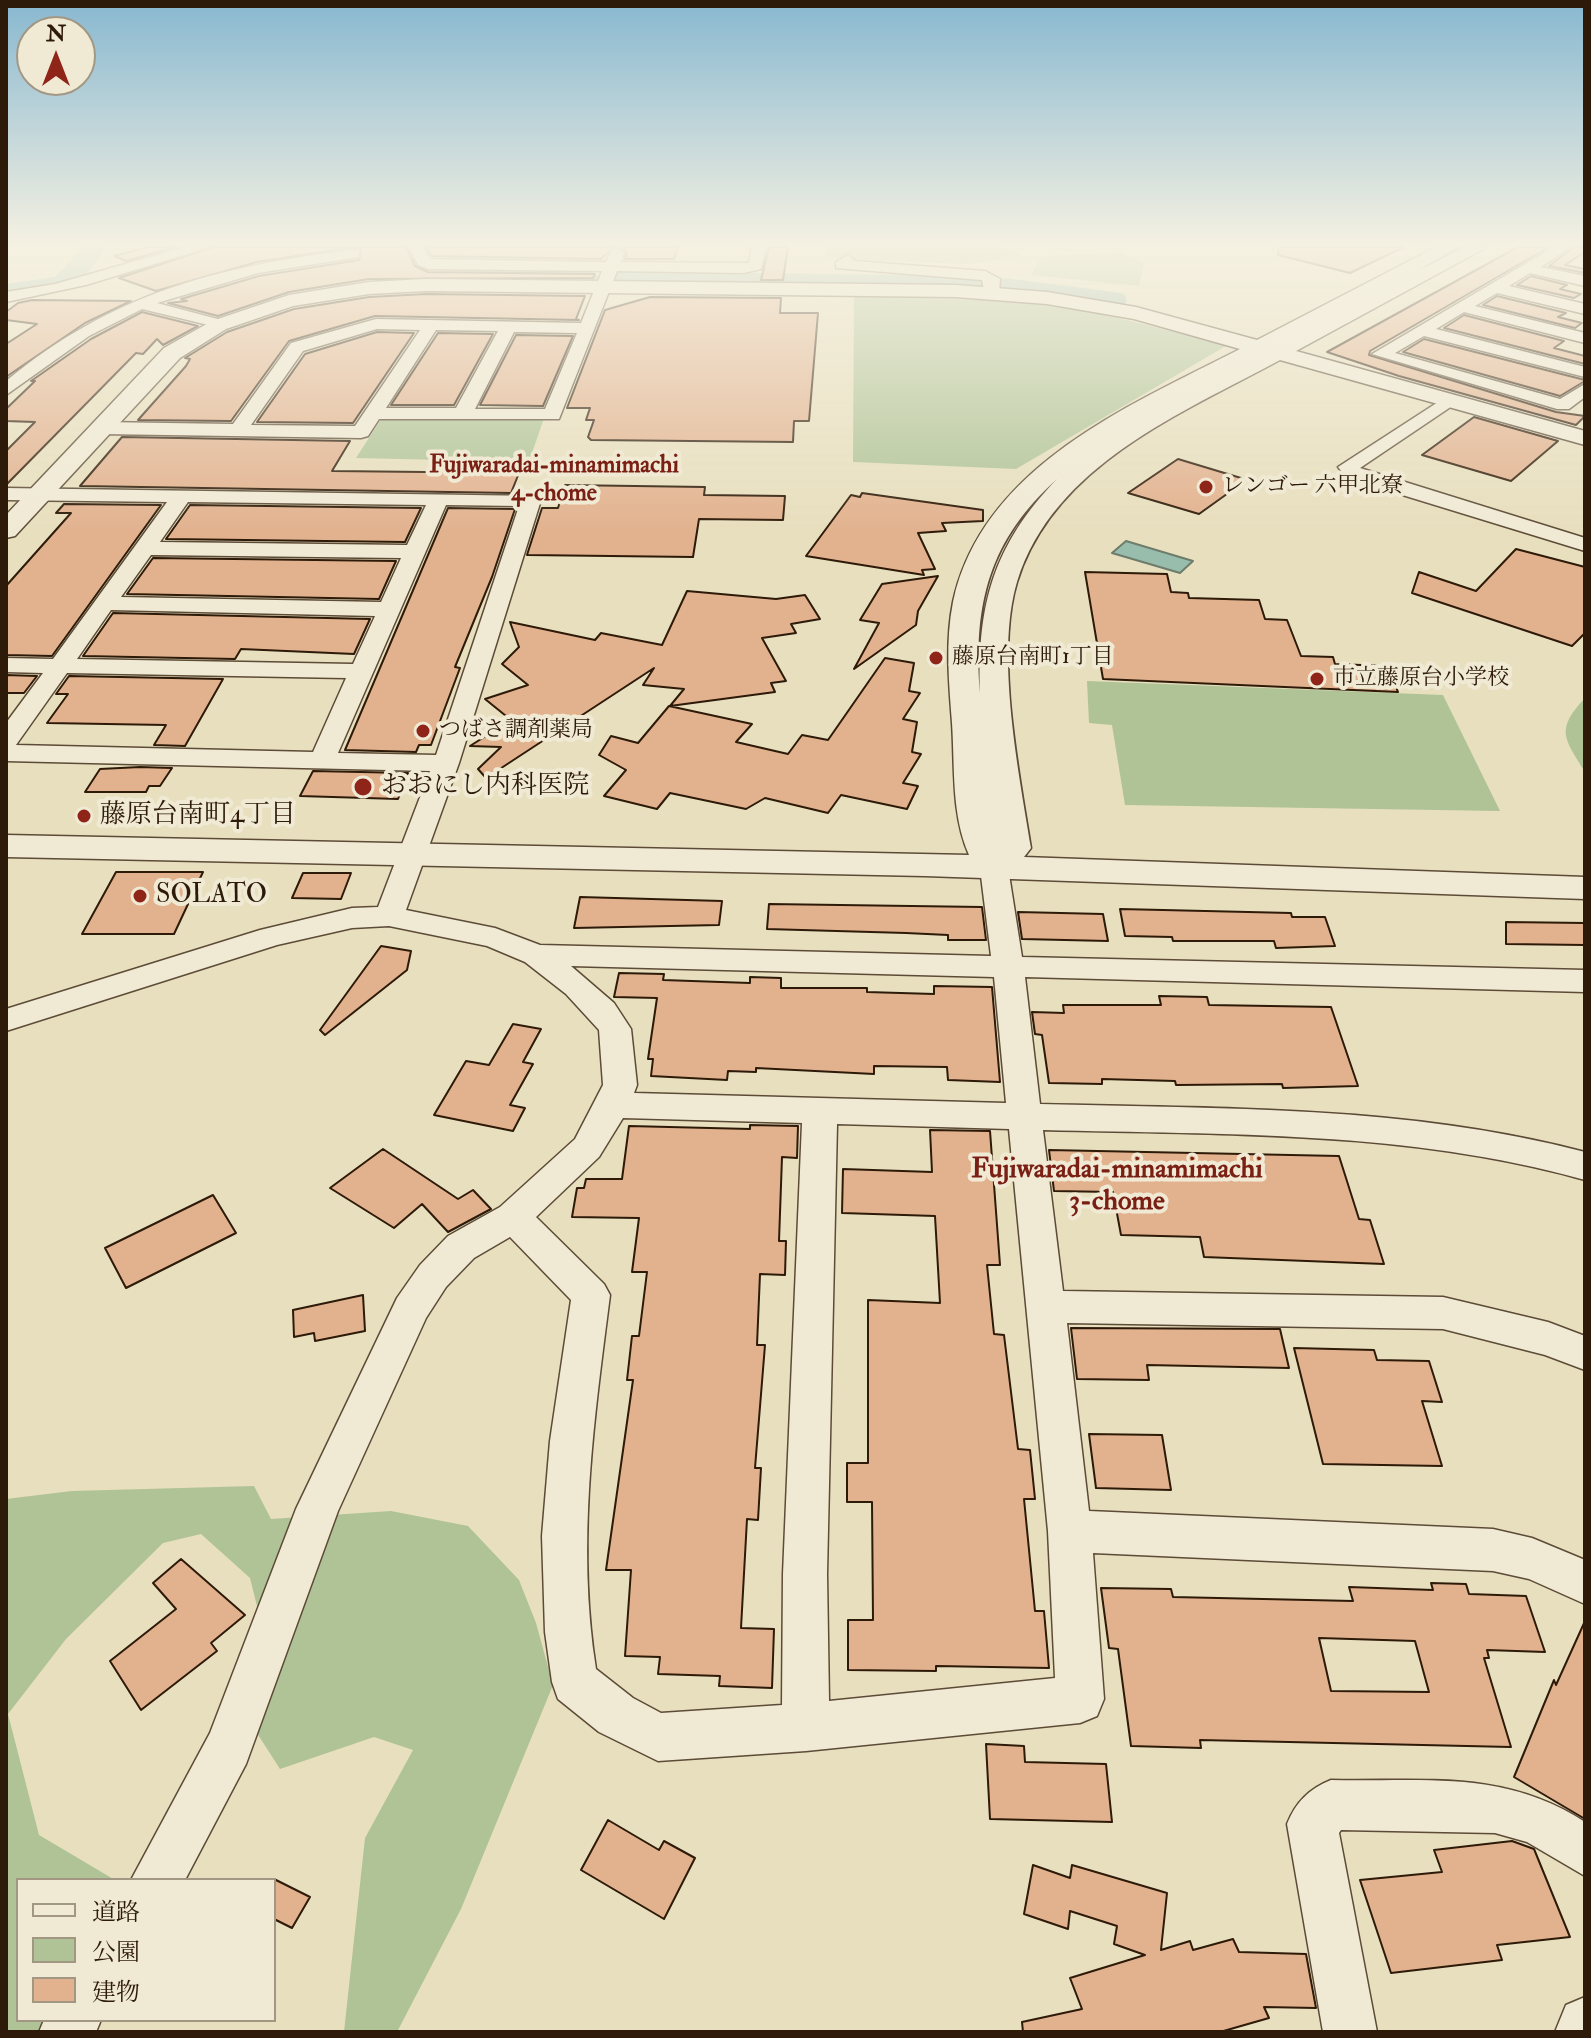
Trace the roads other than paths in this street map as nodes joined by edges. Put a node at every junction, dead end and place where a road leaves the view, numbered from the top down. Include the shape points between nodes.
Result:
1 (64, 342) edge
2 (190, 342) edge
3 (314, 342) edge
4 (420, 342) edge
5 (500, 342) edge
6 (583, 342) edge
7 (1239, 342) edge
8 (1281, 342) edge
9 (1283, 342) edge
10 (1401, 342) edge
11 (1469, 342) edge
12 (1267, 350) junction
13 (1585, 372) edge
14 (1585, 389) edge
15 (6, 390) edge
16 (1449, 400) junction
17 (375, 413) junction
18 (463, 413) junction
19 (101, 428) junction
20 (238, 430) junction
21 (1585, 438) edge
22 (6, 494) edge
23 (39, 495) junction
24 (181, 497) junction
25 (439, 498) junction
26 (6, 530) edge
27 (1585, 545) edge
28 (143, 548) junction
29 (415, 552) junction
30 (103, 603) junction
31 (389, 609) junction
32 (6, 665) edge
33 (59, 666) junction
34 (363, 671) junction
35 (6, 741) edge
36 (6, 753) edge
37 (323, 758) junction
38 (446, 763) junction
39 (6, 828) edge
40 (6, 846) edge
41 (415, 846) junction
42 (995, 855) junction
43 (1585, 863) edge
44 (1585, 888) edge
45 (389, 916) junction
46 (536, 955) junction
47 (1008, 966) junction
48 (1585, 981) edge
49 (9, 1024) edge
50 (613, 1105) junction
51 (820, 1111) junction
52 (1023, 1115) junction
53 (1585, 1166) edge
54 (513, 1217) junction
55 (1045, 1307) junction
56 (1585, 1353) edge
57 (1070, 1531) junction
58 (1585, 1582) edge
59 (806, 1727) junction
60 (1585, 1851) edge
61 (158, 1878) edge
62 (1585, 2024) edge
63 (1350, 2032) edge
64 (1582, 2032) edge

1 - 15 street
2 - 19 street via 172,353
3 - 20 street via 297,347
4 - 17 street
5 - 18 street
6 - 18 street via 552,415
7 - 12 street
8 - 12 street
9 - 12 street
10 - 14 street via 1381,354 1563,405
11 - 13 street
12 - 16 street
12 - 42 street via 1113,445 1060,491 1016,551 995,623 1006,802
16 - 21 street
16 - 27 street via 1348,467 1354,474
17 - 18 street
17 - 20 street via 361,432
19 - 20 street
19 - 23 street
22 - 23 street
23 - 24 street
23 - 26 street
24 - 25 street
24 - 28 street
25 - 29 street
25 - 38 street via 531,500
28 - 29 street
28 - 30 street
29 - 31 street
30 - 31 street
30 - 33 street
31 - 34 street
32 - 33 street
33 - 34 street
33 - 35 street
34 - 37 street
36 - 37 street
37 - 38 street
38 - 41 street
39 - 41 street
40 - 41 street
41 - 42 street
41 - 45 street
42 - 43 street
42 - 44 street
42 - 47 street
45 - 46 street via 495,938
45 - 49 street via 287,932
46 - 47 street
46 - 50 street via 595,1003 615,1029 620,1085
47 - 48 street
47 - 52 street
50 - 51 street
50 - 54 street via 587,1148
51 - 52 street
51 - 59 street via 805,1574
52 - 53 street via 1362,1126 1506,1145
52 - 55 street
54 - 59 street via 591,1295 563,1507 565,1630 575,1682 616,1715 658,1737
54 - 61 street via 461,1247 411,1309 317,1509 229,1747
55 - 56 street via 1443,1313
55 - 57 street
57 - 58 street via 1493,1550 1532,1559
57 - 59 street via 1080,1699
60 - 63 street via 1539,1821 1495,1808 1331,1805 1312,1824
62 - 64 street

